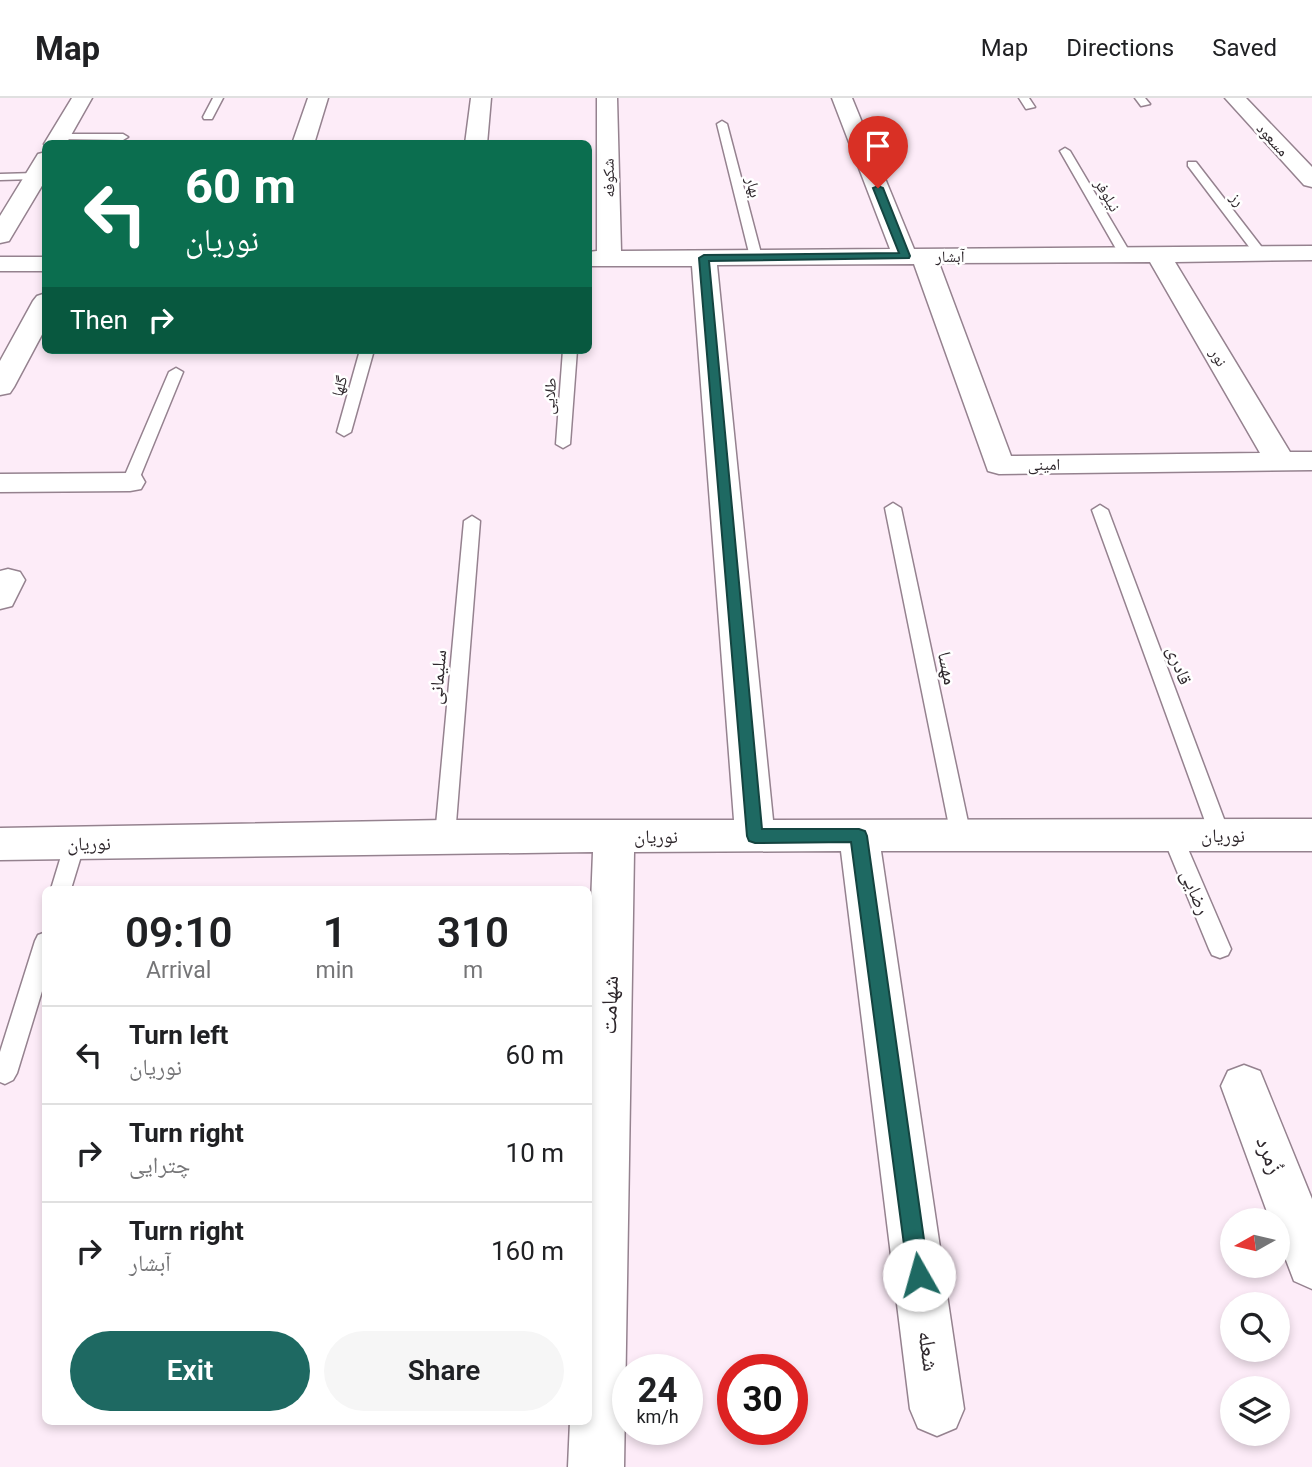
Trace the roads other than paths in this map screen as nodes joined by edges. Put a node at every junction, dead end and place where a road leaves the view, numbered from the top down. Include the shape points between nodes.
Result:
1 (82, 98) edge
2 (218, 98) edge
3 (318, 98) edge
4 (481, 98) edge
5 (607, 98) edge
6 (842, 98) edge
7 (1235, 98) edge
8 (208, 117) dead end
9 (722, 124) dead end
10 (123, 137) dead end
11 (57, 140) edge
12 (304, 140) edge
13 (476, 140) edge
14 (1065, 151) dead end
15 (1192, 164) dead end
16 (40, 167) edge
17 (0, 177) edge
18 (1312, 180) edge
19 (0, 236) edge
20 (1260, 253) junction
21 (1312, 253) edge
22 (1125, 254) junction
23 (1158, 254) junction
24 (914, 256) junction
25 (755, 257) junction
26 (704, 258) junction
27 (599, 259) edge
28 (0, 264) edge
29 (42, 264) edge
30 (42, 308) edge
31 (366, 354) edge
32 (570, 354) edge
33 (176, 372) dead end
34 (0, 387) edge
35 (344, 432) dead end
36 (563, 444) dead end
37 (1280, 461) junction
38 (1311, 461) edge
39 (0, 482) edge
40 (130, 482) joint
41 (893, 508) dead end
42 (1100, 510) dead end
43 (472, 521) dead end
44 (1172, 835) junction
45 (1220, 835) junction
46 (1312, 835) edge
47 (445, 836) junction
48 (614, 836) junction
49 (755, 836) junction
50 (859, 836) junction
51 (961, 836) junction
52 (75, 843) junction
53 (0, 844) edge
54 (62, 886) edge
55 (1220, 949) dead end
56 (42, 954) edge
57 (5, 1073) dead end
58 (1244, 1086) dead end
59 (1312, 1263) edge
60 (937, 1409) dead end
61 (596, 1467) edge

1 - 11 street
2 - 8 lane
3 - 12 street
4 - 13 street
5 - 27 street, شکوفه
6 - 24 street
7 - 18 street, مسعود
9 - 25 lane, بهار
10 - 11 lane
14 - 22 lane, نیلوفر
15 - 20 lane, رز
16 - 17 lane
16 - 19 street
20 - 21 street, آبشار
20 - 23 street, آبشار
22 - 23 street, آبشار
22 - 24 street, آبشار
23 - 37 street, نور
24 - 25 street, آبشار
24 - 37 street, امینی via 999,465
25 - 26 street, آبشار
26 - 27 street, آبشار
26 - 49 street
28 - 29 street
30 - 34 street
31 - 35 lane, گلها
32 - 36 lane, طلایی
33 - 40 lane
37 - 38 street, امینی
39 - 40 street
41 - 51 lane, مهسا
42 - 45 lane, قادری
43 - 47 lane, سلیمانی
44 - 45 street, نوریان
44 - 51 street, نوریان
44 - 55 lane, رضایی
45 - 46 street, نوریان
47 - 48 street, نوریان
47 - 52 street, نوریان
48 - 49 street, نوریان
48 - 61 street, شهامت
49 - 50 street, نوریان
50 - 51 street, نوریان
50 - 60 street, شعله
52 - 53 street, نوریان
52 - 54 lane
56 - 57 lane
58 - 59 street, زُمرد

